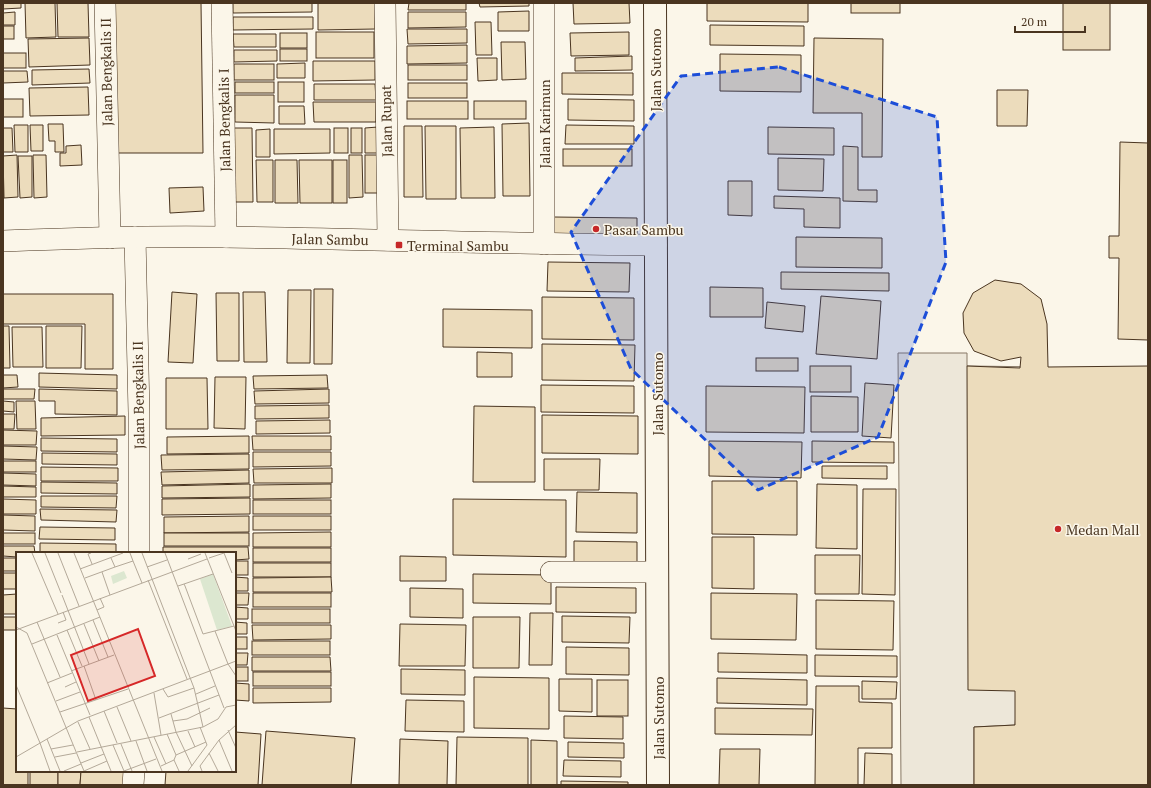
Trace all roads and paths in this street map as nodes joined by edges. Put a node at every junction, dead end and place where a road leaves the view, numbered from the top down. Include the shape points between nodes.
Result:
1 (105, 3) edge
2 (222, 3) edge
3 (385, 3) edge
4 (544, 3) edge
5 (655, 3) edge
6 (135, 237) junction
7 (226, 237) junction
8 (110, 238) junction
9 (3, 240) edge
10 (388, 240) junction
11 (544, 244) junction
12 (656, 245) junction
13 (139, 552) edge
14 (551, 572) dead end
15 (658, 572) junction
16 (134, 772) edge
17 (133, 785) edge
18 (658, 785) edge

1 - 8 street, Jalan Bengkalis II
2 - 7 street, Jalan Bengkalis I
3 - 10 street, Jalan Rupat
4 - 11 street, Jalan Karimun
5 - 12 main road, Jalan Sutomo
6 - 7 street, Jalan Sambu
6 - 8 street, Jalan Sambu
6 - 13 street, Jalan Bengkalis II
7 - 10 street, Jalan Sambu
8 - 9 street, Jalan Sambu
10 - 11 street, Jalan Sambu
11 - 12 street, Jalan Sambu
12 - 15 main road, Jalan Sutomo
14 - 15 street
15 - 18 main road, Jalan Sutomo
16 - 17 street

